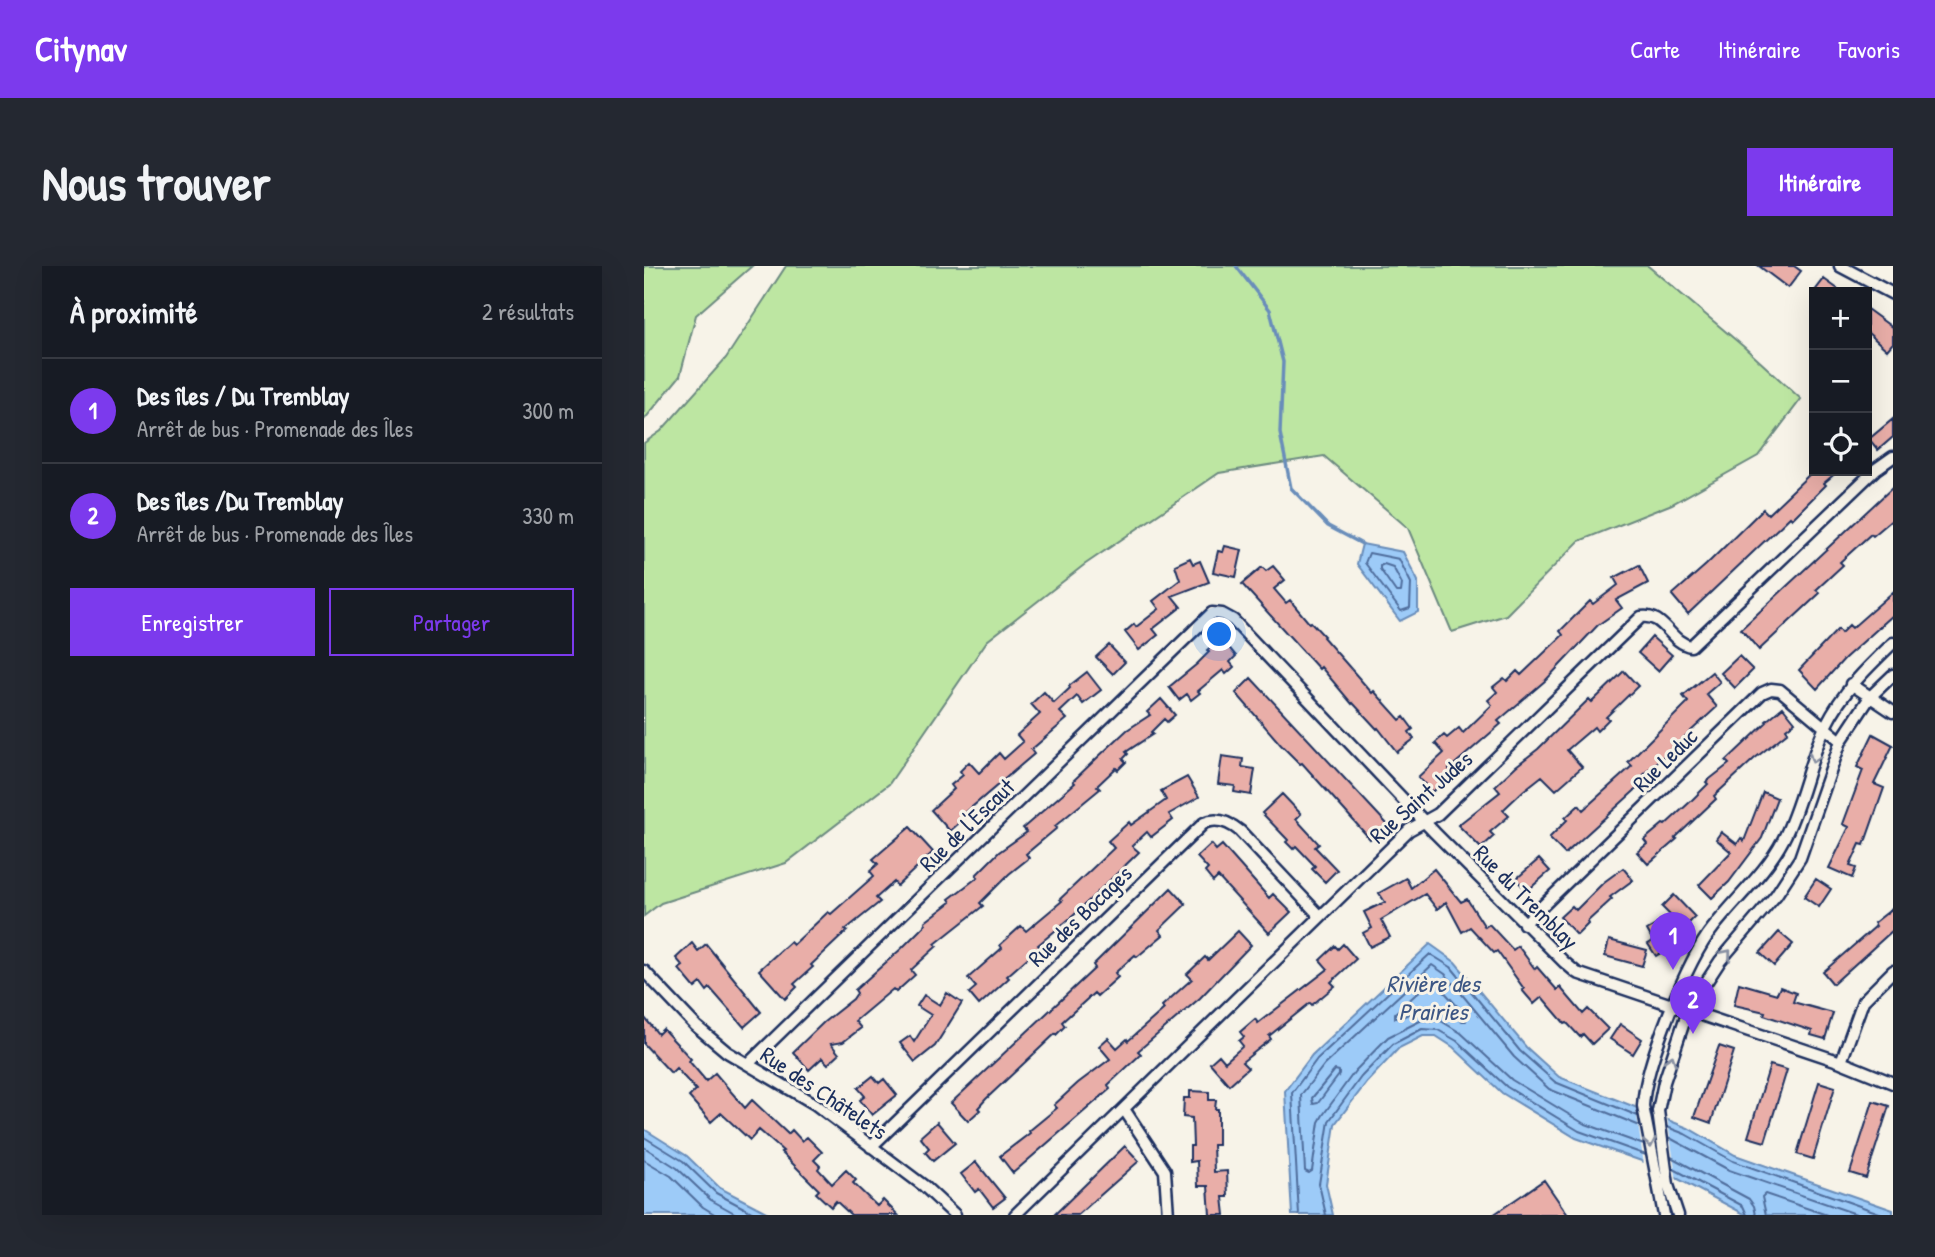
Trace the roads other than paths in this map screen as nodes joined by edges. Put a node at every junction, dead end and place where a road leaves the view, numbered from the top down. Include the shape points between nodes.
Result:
1 (1840, 266) edge
2 (1893, 294) edge
3 (1893, 457) edge
4 (1212, 613) joint
5 (1893, 643) edge
6 (1893, 675) edge
7 (1851, 684) junction
8 (1870, 697) junction
9 (1893, 712) edge
10 (1825, 726) junction
11 (1841, 741) junction
12 (1424, 821) junction
13 (1320, 916) junction
14 (1524, 923) junction
15 (644, 971) edge
16 (1893, 971) edge
17 (1674, 1006) junction
18 (1688, 1010) junction
19 (1841, 1062) junction
20 (748, 1064) junction
21 (1893, 1083) edge
22 (1124, 1109) junction
23 (871, 1147) junction
24 (955, 1215) edge
25 (1015, 1215) edge
26 (1168, 1215) edge
27 (1664, 1215) edge
28 (1678, 1215) edge

1 - 2 street
3 - 12 street, Rue Saint Judes via 1691,646 1684,645 1657,618 1641,617 1438,814
4 - 12 street, Rue du Tremblay via 1233,620
4 - 20 street, Rue de l'Escaut
5 - 7 street
6 - 8 street
7 - 8 street
7 - 10 street
8 - 9 street
8 - 11 street
10 - 11 street, Rue Leduc
10 - 14 street, Rue Leduc via 1780,690 1762,693
10 -> 17 street via 1783,840 1765,869 1712,929 1693,959
18 -> 11 street via 1800,858
12 - 13 street, Rue Saint Judes
12 - 14 street, Rue du Tremblay
13 - 22 street, Rue Saint Judes
13 - 23 street, Rue des Bocages via 1240,831 1224,821 1204,823
14 - 17 street, Rue du Tremblay via 1577,973
15 - 20 street, Rue des Châtelets via 696,1026
16 - 19 street via 1863,1001
17 - 18 street, Rue du Tremblay
17 -> 27 street via 1651,1064 1643,1106
18 - 19 street, Rue du Tremblay
28 -> 18 street via 1668,1185 1658,1111
19 - 21 street, Rue du Tremblay
20 - 23 street, Rue des Châtelets via 815,1104
22 - 25 street, Rue Saint Judes
22 - 26 street via 1165,1171
23 - 24 street, Rue des Châtelets

